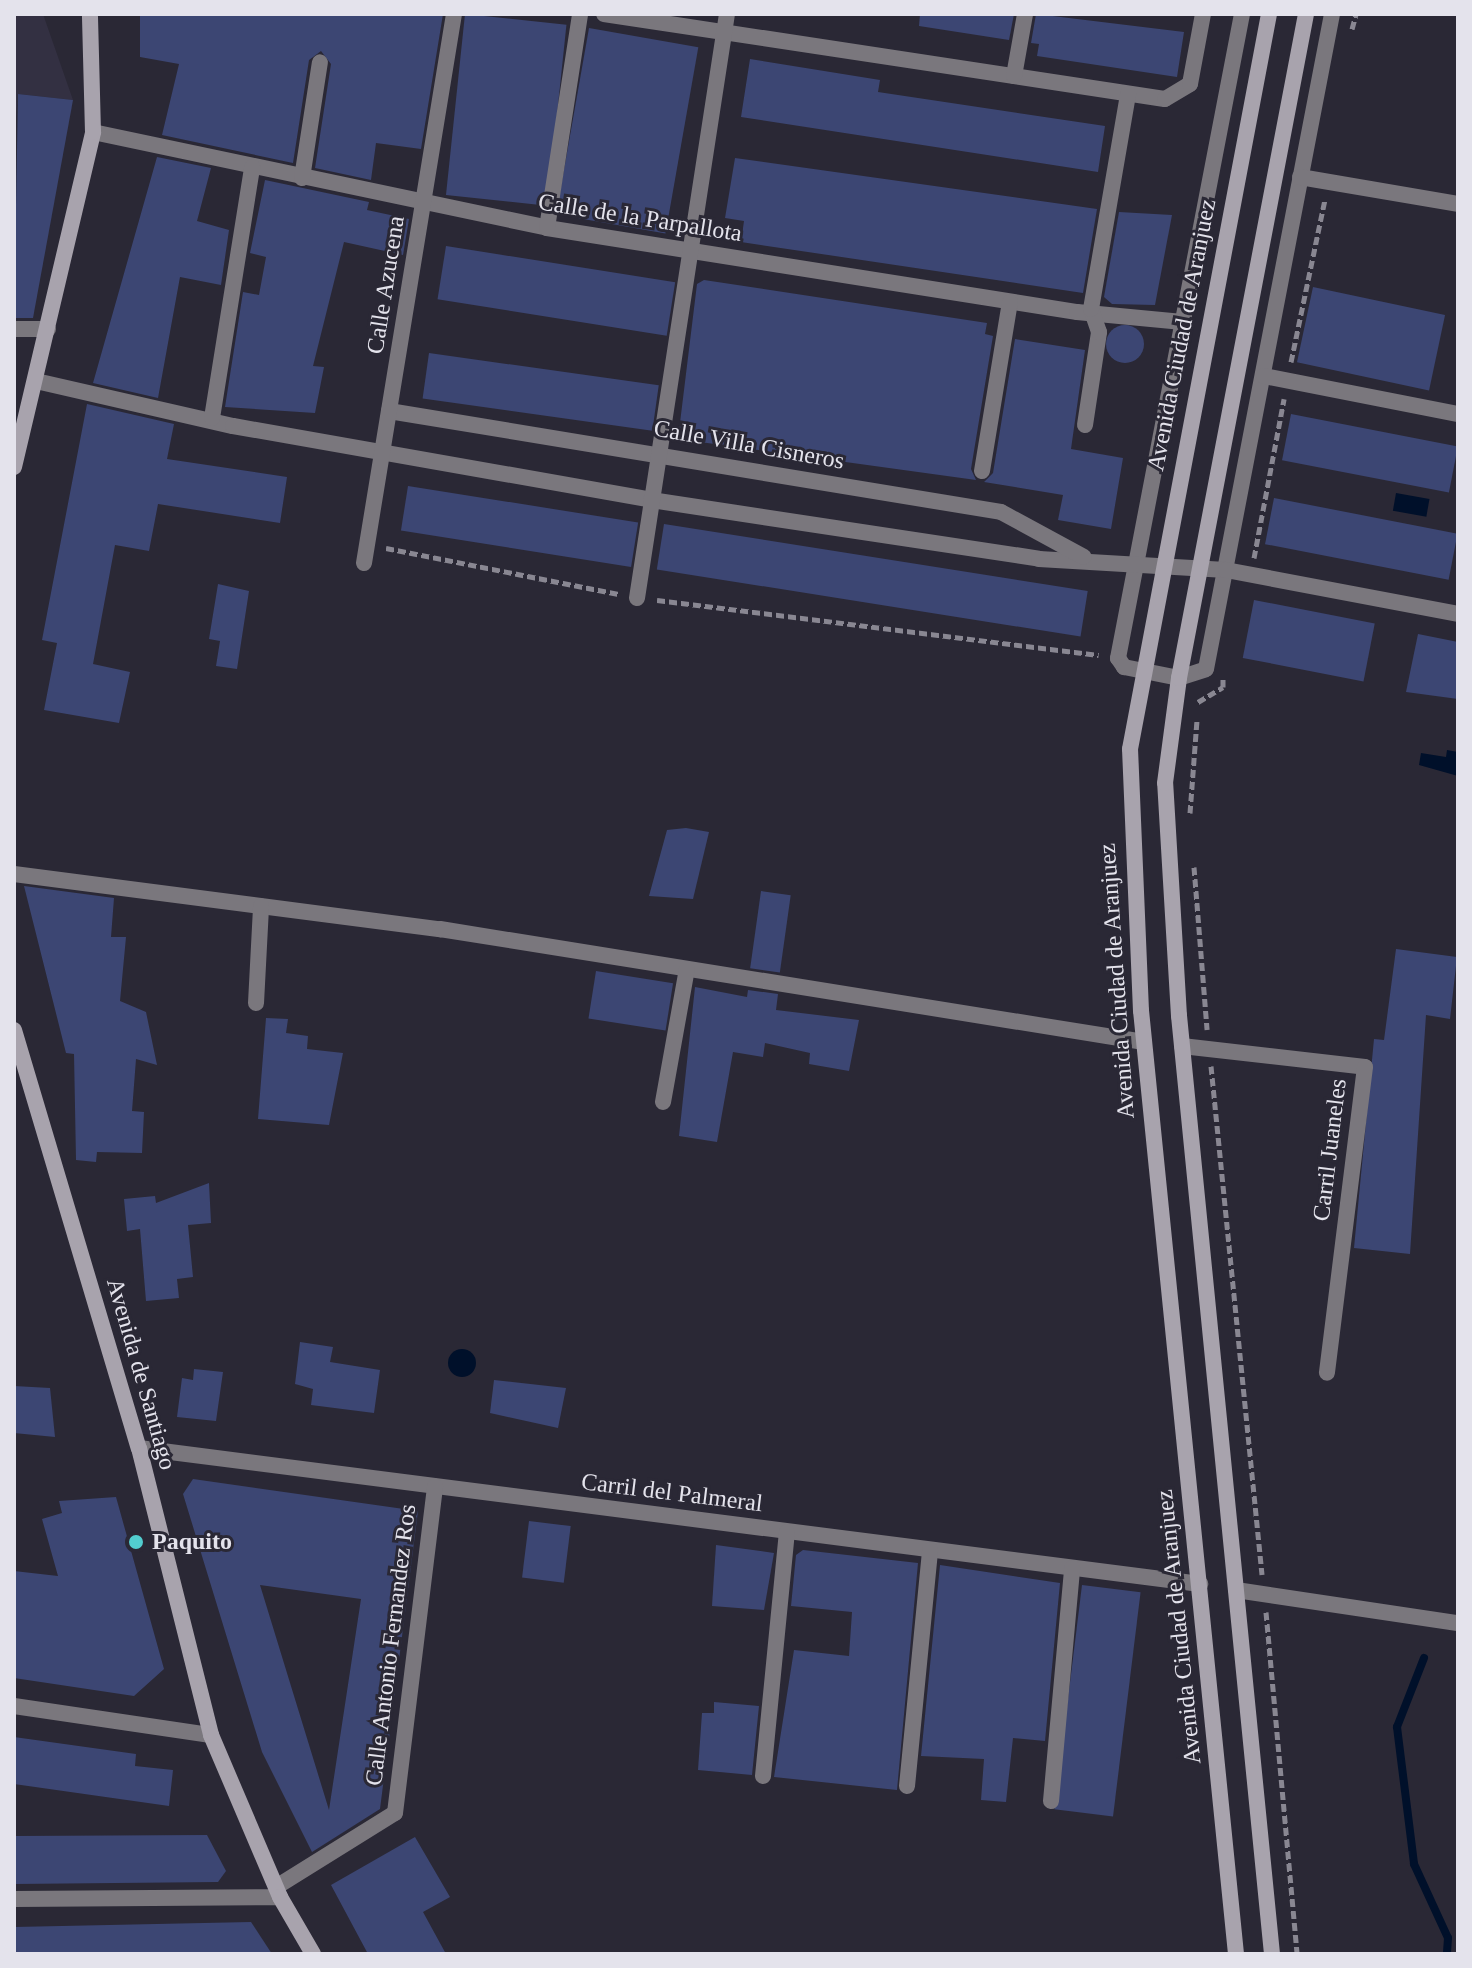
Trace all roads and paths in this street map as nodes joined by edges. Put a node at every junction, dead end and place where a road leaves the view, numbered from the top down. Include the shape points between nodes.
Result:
1 (90, 14) edge
2 (454, 14) edge
3 (580, 14) edge
4 (604, 14) edge
5 (727, 14) edge
6 (1025, 14) edge
7 (1203, 14) edge
8 (1242, 14) edge
9 (1269, 14) edge
10 (1306, 14) edge
11 (1332, 14) edge
12 (1356, 14) edge
13 (1354, 23) dead end
14 (724, 32) junction
15 (320, 62) dead end
16 (1014, 76) junction
17 (1128, 94) junction
18 (93, 132) junction
19 (252, 167) junction
20 (1300, 177) junction
21 (302, 178) junction
22 (1457, 199) edge
23 (423, 205) junction
24 (547, 228) junction
25 (687, 250) junction
26 (1010, 302) junction
27 (1091, 309) junction
28 (1183, 322) junction
29 (14, 329) edge
30 (48, 329) junction
31 (1264, 376) junction
32 (36, 381) junction
33 (389, 411) junction
34 (1458, 414) edge
35 (212, 418) junction
36 (1085, 425) dead end
37 (382, 453) junction
38 (658, 454) junction
39 (14, 467) edge
40 (982, 471) dead end
41 (651, 500) junction
42 (368, 544) junction
43 (1089, 559) junction
44 (364, 563) dead end
45 (1137, 569) junction
46 (1161, 569) junction
47 (1200, 570) junction
48 (1226, 570) junction
49 (637, 598) junction
50 (1458, 614) edge
51 (1118, 658) junction
52 (1143, 672) junction
53 (1179, 678) junction
54 (1223, 687) dead end
55 (1191, 825) dead end
56 (1193, 857) dead end
57 (14, 874) edge
58 (261, 906) junction
59 (687, 969) junction
60 (256, 1003) dead end
61 (14, 1030) edge
62 (1144, 1042) junction
63 (1182, 1046) junction
64 (1210, 1049) junction
65 (663, 1102) dead end
66 (1327, 1373) dead end
67 (139, 1448) junction
68 (435, 1486) junction
69 (787, 1532) junction
70 (930, 1550) junction
71 (1072, 1568) junction
72 (1200, 1584) junction
73 (1236, 1590) junction
74 (1264, 1593) junction
75 (1458, 1623) edge
76 (14, 1706) edge
77 (211, 1735) junction
78 (763, 1776) dead end
79 (907, 1786) dead end
80 (1051, 1801) dead end
81 (278, 1892) junction
82 (14, 1899) edge
83 (313, 1954) edge
84 (1236, 1954) edge
85 (1272, 1954) edge
86 (1297, 1954) edge

1 - 18 main road
2 - 23 street, Calle Azucena
3 - 24 street
4 - 14 street
5 - 14 street
6 - 16 street
7 - 17 street via 1190,84 1165,99
8 - 28 street
9 - 46 main road, Avenida Ciudad de Aranjuez
10 - 47 main road
11 - 20 street
12 - 13 path
14 - 16 street
14 - 25 street
15 - 21 street
16 - 17 street
17 - 27 street
18 - 19 street, Calle de la Parpallota
18 - 30 main road
19 - 21 street, Calle de la Parpallota
19 - 35 street
20 - 22 street
20 - 31 street
21 - 23 street, Calle de la Parpallota
23 - 24 street, Calle de la Parpallota
23 - 33 street, Calle Azucena
24 - 25 street, Calle de la Parpallota
25 - 26 street, Calle de la Parpallota
25 - 38 street
26 - 27 street, Calle de la Parpallota
26 - 40 street
27 - 28 street, Calle de la Parpallota
27 - 36 street via 1099,332
28 - 45 street
29 - 30 street
30 - 32 main road
31 - 34 street
31 - 48 street
32 - 35 street, Calle Villa Cisneros
32 - 39 main road
33 - 37 street, Calle Azucena
33 - 38 street, Calle Villa Cisneros
35 - 37 street, Calle Villa Cisneros
37 - 41 street, Calle Villa Cisneros
37 - 42 street, Calle Azucena
38 - 41 street
38 - 43 street, Calle Villa Cisneros via 1001,512
41 - 43 street, Calle Villa Cisneros via 1039,559
41 - 49 street
42 - 44 street, Calle Azucena
42 - 49 path
43 - 45 street, Calle Villa Cisneros
45 - 46 street, Calle Villa Cisneros
45 - 51 street
46 - 47 street, Calle Villa Cisneros
46 - 52 main road, Avenida Ciudad de Aranjuez
47 - 48 street, Calle Villa Cisneros
47 - 53 main road
48 - 50 street, Calle Villa Cisneros
48 - 53 street via 1206,669 1197,678
49 - 51 path
51 - 52 street
52 - 53 street
52 - 62 main road, Avenida Ciudad de Aranjuez via 1130,749 1130,827
53 - 63 main road via 1165,783
54 - 55 path via 1198,700
56 - 64 path
57 - 58 street
58 - 59 street
58 - 60 street
59 - 62 street
59 - 65 street
61 - 67 main road, Avenida de Santiago
62 - 72 main road, Avenida Ciudad de Aranjuez
63 - 64 street, Carril Juaneles
63 - 73 main road
64 - 66 street, Carril Juaneles via 1365,1067
64 - 74 path
67 - 68 street, Carril del Palmeral
67 - 77 main road, Avenida de Santiago
68 - 69 street, Carril del Palmeral
68 - 81 street, Calle Antonio Fernandez Ros via 395,1813
69 - 70 street, Carril del Palmeral
69 - 78 street
70 - 71 street, Carril del Palmeral
70 - 79 street
71 - 72 street, Carril del Palmeral
71 - 80 street
72 - 84 main road, Avenida Ciudad de Aranjuez
73 - 74 street
73 - 85 main road
74 - 75 street
74 - 86 path
76 - 77 street
77 - 81 main road, Avenida de Santiago
81 - 82 street
81 - 83 main road, Avenida de Santiago

